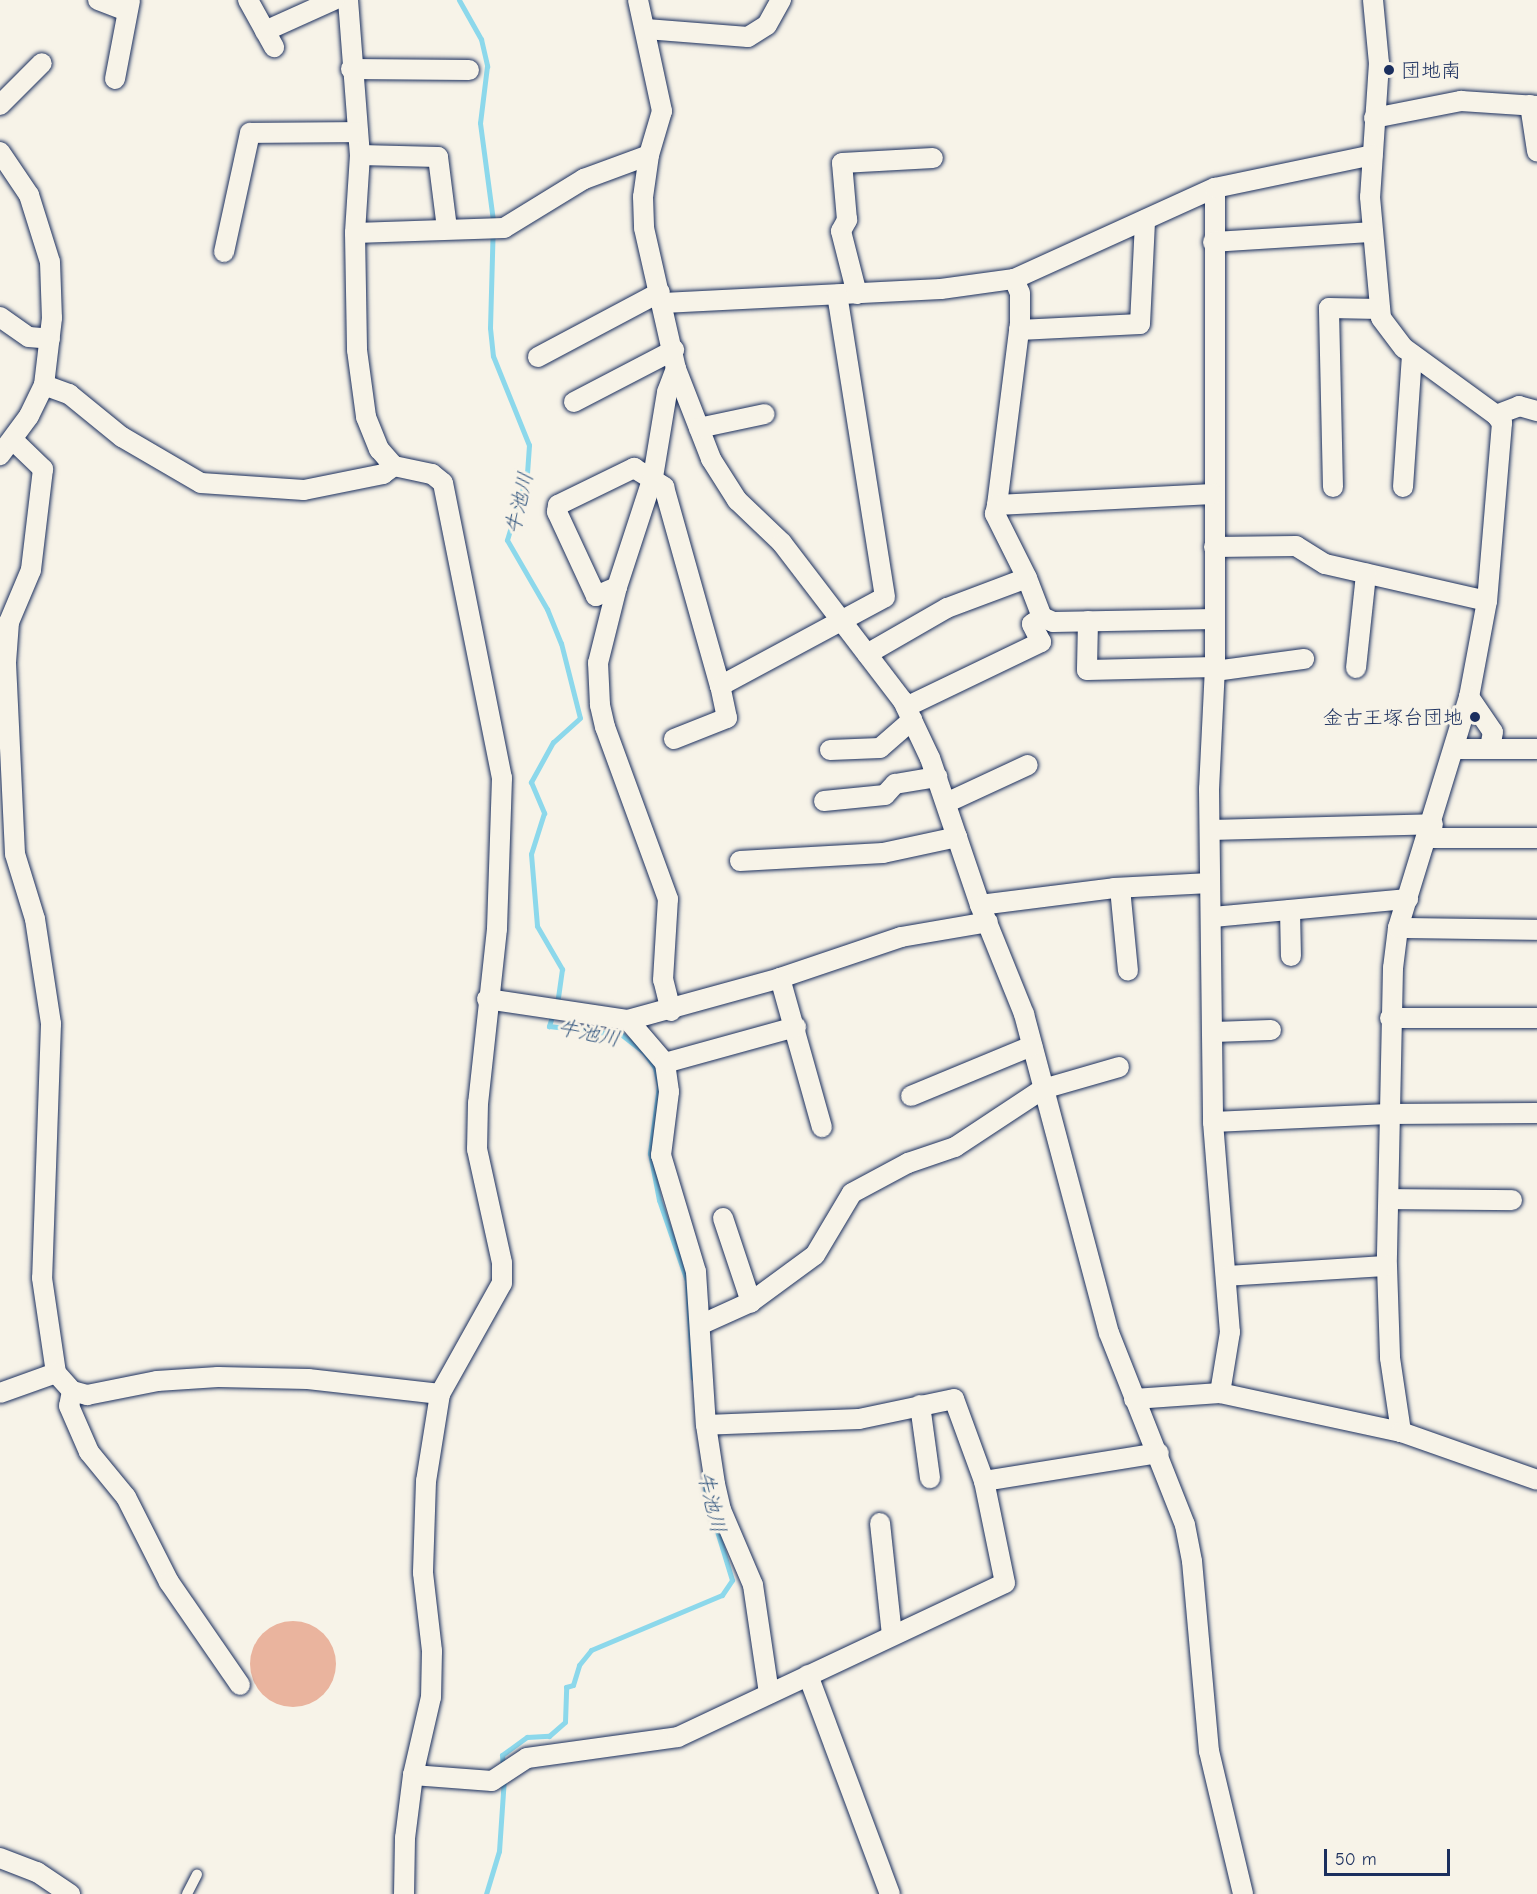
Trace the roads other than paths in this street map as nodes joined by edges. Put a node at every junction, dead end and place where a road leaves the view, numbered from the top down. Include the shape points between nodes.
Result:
1 (98, 0) edge
2 (248, 0) edge
3 (334, 0) edge
4 (348, 0) edge
5 (638, 0) edge
6 (781, 0) edge
7 (1373, 0) edge
8 (128, 5) edge
9 (646, 29) junction
10 (42, 63) dead end
11 (351, 69) junction
12 (468, 70) dead end
13 (115, 79) dead end
14 (0, 105) edge
15 (1534, 105) edge
16 (1374, 118) junction
17 (358, 132) junction
18 (1537, 151) edge
19 (0, 153) edge
20 (360, 155) junction
21 (650, 155) junction
22 (1373, 155) junction
23 (933, 158) dead end
24 (1215, 188) junction
25 (1145, 220) junction
26 (447, 228) junction
27 (1372, 232) junction
28 (355, 233) junction
29 (1213, 242) junction
30 (224, 252) dead end
31 (1014, 279) junction
32 (857, 294) junction
33 (837, 295) junction
34 (662, 298) junction
35 (1380, 309) junction
36 (0, 317) edge
37 (1019, 330) junction
38 (50, 339) junction
39 (1412, 354) junction
40 (537, 357) dead end
41 (675, 359) junction
42 (44, 385) junction
43 (574, 402) dead end
44 (1537, 411) edge
45 (765, 414) dead end
46 (1496, 415) junction
47 (699, 428) junction
48 (6, 447) edge
49 (394, 466) junction
50 (653, 477) junction
51 (1333, 487) dead end
52 (1403, 487) dead end
53 (1213, 494) junction
54 (997, 505) junction
55 (1214, 547) junction
56 (1366, 574) junction
57 (1027, 578) junction
58 (617, 587) junction
59 (1487, 601) junction
60 (1042, 616) junction
61 (1215, 619) junction
62 (840, 621) junction
63 (1088, 621) junction
64 (867, 654) junction
65 (1304, 659) dead end
66 (1356, 668) dead end
67 (1215, 669) junction
68 (720, 686) junction
69 (1469, 697) junction
70 (909, 713) junction
71 (674, 739) dead end
72 (1490, 748) junction
73 (1454, 749) junction
74 (1537, 749) edge
75 (830, 750) dead end
76 (1029, 765) dead end
77 (937, 777) junction
78 (824, 801) dead end
79 (946, 803) junction
80 (1210, 830) junction
81 (1430, 831) junction
82 (957, 837) junction
83 (1537, 838) edge
84 (740, 861) dead end
85 (1210, 883) junction
86 (1120, 888) junction
87 (1408, 899) junction
88 (1290, 910) junction
89 (984, 913) junction
90 (1213, 917) junction
91 (1398, 928) junction
92 (1537, 930) edge
93 (1291, 956) dead end
94 (1128, 971) dead end
95 (780, 978) junction
96 (487, 999) junction
97 (671, 1011) junction
98 (1390, 1018) junction
99 (1537, 1018) edge
100 (628, 1020) junction
101 (796, 1027) junction
102 (1271, 1030) dead end
103 (1214, 1032) junction
104 (1032, 1046) junction
105 (664, 1063) junction
106 (1119, 1067) dead end
107 (1043, 1089) junction
108 (911, 1096) dead end
109 (1537, 1113) edge
110 (1389, 1114) junction
111 (1213, 1122) junction
112 (822, 1127) dead end
113 (1390, 1199) junction
114 (1512, 1200) dead end
115 (723, 1218) dead end
116 (1387, 1266) junction
117 (1226, 1276) junction
118 (751, 1302) junction
119 (700, 1325) junction
120 (56, 1373) junction
121 (72, 1391) junction
122 (0, 1393) edge
123 (1220, 1393) junction
124 (440, 1394) junction
125 (1134, 1399) junction
126 (920, 1405) junction
127 (706, 1425) junction
128 (1401, 1432) junction
129 (1159, 1453) junction
130 (930, 1478) dead end
131 (1537, 1480) edge
132 (984, 1481) junction
133 (880, 1523) dead end
134 (892, 1635) junction
135 (808, 1675) junction
136 (240, 1685) dead end
137 (769, 1694) junction
138 (413, 1775) junction
139 (0, 1858) edge
140 (197, 1874) dead end
141 (70, 1894) edge
142 (187, 1894) edge
143 (404, 1894) edge
144 (890, 1894) edge
145 (1243, 1894) edge

1 - 8 street
2 - 3 street via 269,39
4 - 11 street
5 - 9 street
6 - 9 street via 767,25 748,37
7 - 16 street via 1379,63
8 - 13 street
9 - 21 street via 662,111
10 - 14 street
11 - 12 street
11 - 17 street
15 - 16 street via 1461,101
15 - 18 street
16 - 22 street
17 - 20 street
17 - 30 street via 250,133
19 - 38 street via 29,195 50,262
20 - 26 street via 438,157
20 - 28 street
21 - 26 street via 584,179 504,228
21 - 34 street via 643,197 644,228
22 - 24 street
22 - 27 street
23 - 32 street via 842,163 847,220 841,231
24 - 25 street
24 - 29 street
25 - 31 street
25 - 37 street via 1140,324
26 - 28 street
27 - 29 street
27 - 35 street
28 - 49 street via 357,350 366,417 379,449
29 - 53 street
31 - 32 street via 941,289
31 - 37 street via 1020,293
32 - 33 street
33 - 34 street
33 - 62 street via 885,597
34 - 40 street
34 - 41 street
35 - 39 street via 1390,333
35 - 51 street via 1329,308
36 - 38 street via 29,337
37 - 54 street
38 - 42 street
39 - 46 street
39 - 52 street
41 - 43 street
41 - 47 street
41 - 50 street
42 - 48 street
42 - 49 street via 69,394 122,437 201,483 304,490 383,474
44 - 46 street via 1519,406
45 - 47 street
46 - 59 street via 1502,423
47 - 62 street via 711,459 737,500 782,543
48 - 120 street via 43,469 31,570 9,622 6,663 15,854 35,919 51,1024 42,1278
49 - 96 street via 432,474 443,483 495,736 502,778 501,814 497,929
50 - 58 street
50 - 58 street via 634,468 558,505 556,512 596,596
50 - 68 street via 664,487
53 - 54 street
53 - 55 street
54 - 57 street via 995,514
55 - 56 street via 1296,546 1325,564
55 - 61 street
56 - 59 street
56 - 66 street
57 - 60 street
57 - 64 street via 947,608
58 - 97 street via 598,663 600,705 617,765 668,899 663,980
59 - 69 street
60 - 63 street via 1053,622
60 - 70 street via 1032,624 1041,642
61 - 63 street
61 - 67 street
62 - 64 street
62 - 68 street
63 - 67 street via 1087,670
64 - 70 street
65 - 67 street
67 - 80 street
68 - 71 street via 727,718
69 - 72 street via 1493,732
69 - 73 street
70 - 75 street via 880,748
70 - 77 street
72 - 73 street
72 - 74 street
73 - 81 street
76 - 79 street
77 - 78 street via 895,784 885,795
77 - 79 street
79 - 82 street
80 - 81 street
80 - 85 street
81 - 83 street
81 - 87 street
82 - 84 street via 883,853
82 - 89 street
85 - 86 street
85 - 90 street
86 - 89 street
86 - 94 street
87 - 88 street
87 - 91 street
88 - 90 street
88 - 93 street
89 - 95 street
89 - 104 street
90 - 103 street
91 - 92 street
91 - 98 street
95 - 97 street
95 - 101 street
96 - 100 street
96 - 124 street via 477,1149 502,1263 502,1283
97 - 100 street
98 - 99 street
98 - 110 street
100 - 105 street
101 - 105 street
101 - 112 street
102 - 103 street
103 - 111 street
104 - 107 street
104 - 108 street
105 - 119 street via 669,1092 661,1155 696,1272
106 - 107 street
107 - 118 street via 956,1146 908,1163 852,1193 815,1256
107 - 125 street via 1109,1333
109 - 110 street
110 - 111 street
110 - 113 street
111 - 117 street
113 - 114 street
113 - 116 street
115 - 118 street
116 - 117 street
116 - 128 street via 1390,1358
117 - 123 street via 1229,1350
118 - 119 street
119 - 127 street
120 - 121 street
120 - 122 street
121 - 124 street via 87,1395 157,1382 218,1377 308,1379
121 - 136 street via 69,1406 89,1452 126,1497 169,1582
123 - 125 street
123 - 128 street
124 - 138 street via 423,1518 431,1697
125 - 129 street
126 - 127 street via 859,1419
126 - 130 street
126 - 132 street via 954,1399
127 - 137 street via 721,1510 757,1603
128 - 131 street
129 - 132 street
129 - 145 street via 1185,1525 1192,1561 1209,1751
132 - 134 street via 1005,1583
133 - 134 street
134 - 135 street
135 - 137 street
135 - 144 street
137 - 138 street via 678,1737 543,1754 527,1758 492,1781
138 - 143 street via 405,1838
139 - 141 street via 37,1872
140 - 142 lane

